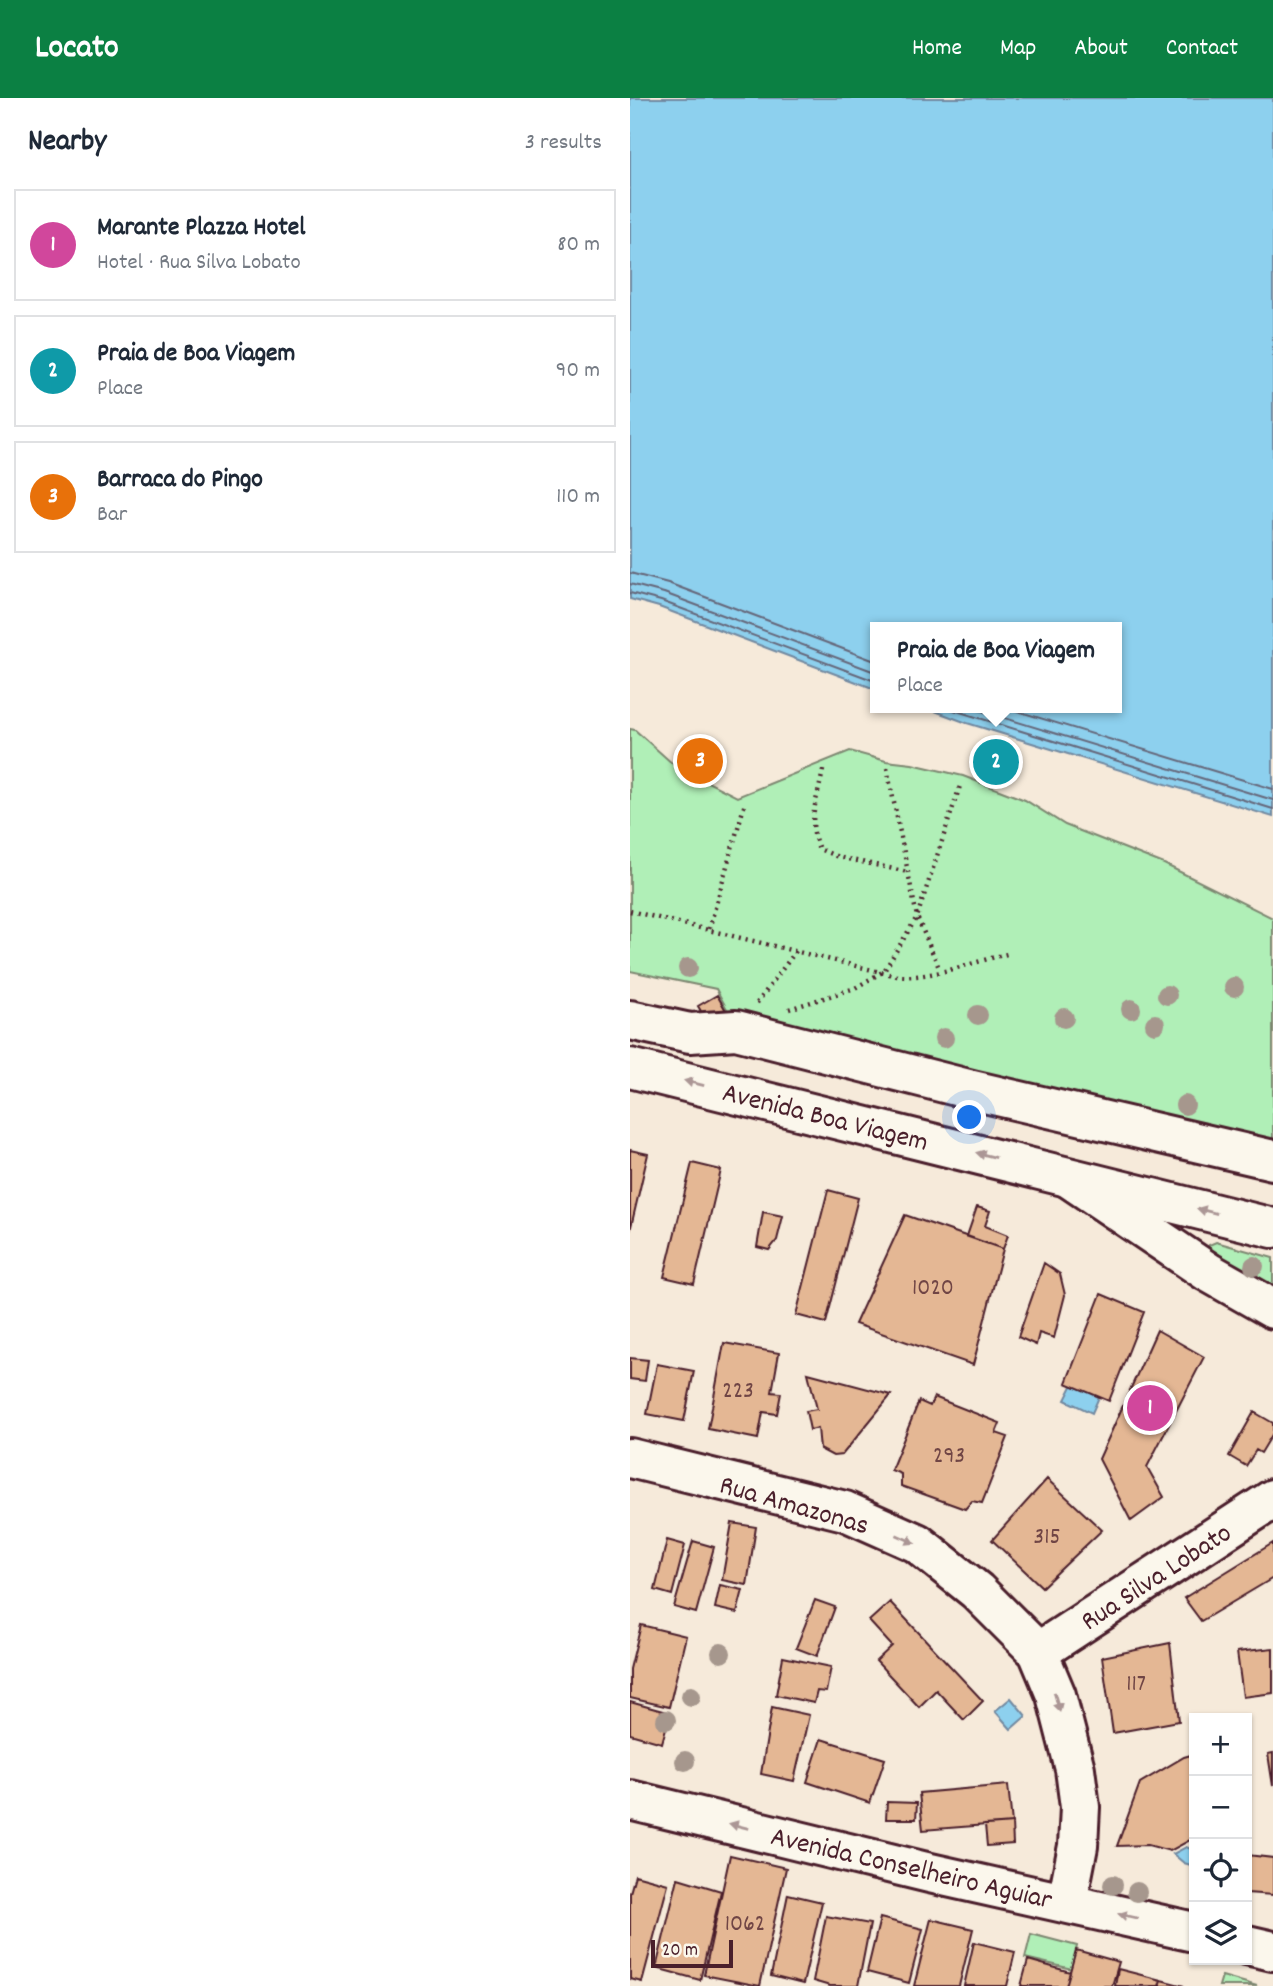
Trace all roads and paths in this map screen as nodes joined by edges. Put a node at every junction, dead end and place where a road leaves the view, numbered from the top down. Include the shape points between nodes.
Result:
1 (887, 768) dead end
2 (823, 770) dead end
3 (961, 783) dead end
4 (746, 803) dead end
5 (908, 872) junction
6 (630, 911) edge
7 (917, 917) junction
8 (709, 929) junction
9 (796, 951) junction
10 (1007, 954) dead end
11 (884, 971) junction
12 (940, 971) junction
13 (785, 1010) dead end
14 (630, 1020) edge
15 (736, 1030) junction
16 (630, 1068) edge
17 (1273, 1160) edge
18 (1062, 1174) junction
19 (1273, 1228) edge
20 (1273, 1310) edge
21 (630, 1458) edge
22 (1273, 1499) edge
23 (1038, 1652) junction
24 (630, 1800) edge
25 (1067, 1902) junction
26 (1189, 1931) edge
27 (1252, 1946) edge
28 (1273, 1951) edge

1 - 5 path
2 - 5 path via 812,834 819,849
3 - 7 path
4 - 8 path
5 - 7 path
6 - 8 path
7 - 11 path
7 - 12 path
8 - 9 path
9 - 11 path
9 - 15 path
10 - 12 path
11 - 12 path via 909,977
11 - 13 path via 855,988
14 - 15 street via 690,1033
15 - 17 street
18 -> 16 street, Avenida Boa Viagem
19 -> 18 street, Avenida Boa Viagem
18 - 20 street, Avenida Boa Viagem
21 -> 23 street, Rua Amazonas via 845,1511 917,1544 977,1591
22 - 23 street, Rua Silva Lobato
23 -> 25 street, Rua Amazonas via 1056,1695 1080,1807 1079,1846
25 -> 24 street, Avenida Conselheiro Aguiar
26 -> 25 street, Avenida Conselheiro Aguiar
27 - 28 street

